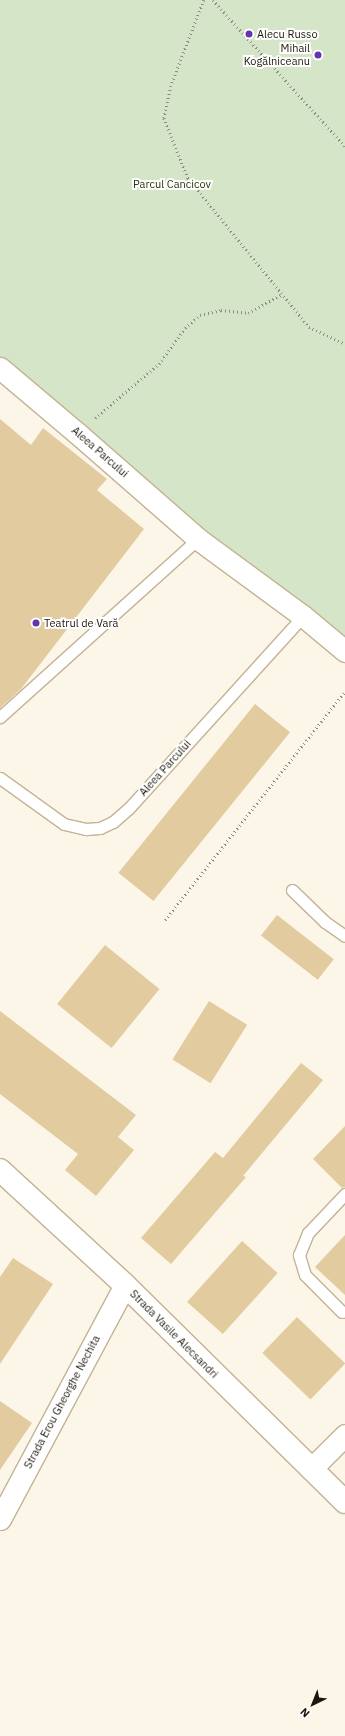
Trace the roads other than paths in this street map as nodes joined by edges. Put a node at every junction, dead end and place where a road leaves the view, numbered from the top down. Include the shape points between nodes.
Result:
1 (0, 368) edge
2 (198, 539) junction
3 (303, 616) junction
4 (345, 651) edge
5 (0, 717) edge
6 (0, 778) edge
7 (292, 890) dead end
8 (345, 936) edge
9 (0, 1170) edge
10 (345, 1194) edge
11 (125, 1285) junction
12 (342, 1312) dead end
13 (345, 1435) edge
14 (311, 1469) junction
15 (345, 1502) edge
16 (0, 1520) edge

1 - 2 street, Aleea Parcului
2 - 3 street, Aleea Parcului
2 - 5 lane
3 - 4 street, Aleea Parcului
3 - 6 lane, Aleea Parcului via 128,808 112,822 100,828 86,829 64,824
7 - 8 lane via 325,922
9 - 11 street, Strada Vasile Alecsandri
10 - 12 lane via 308,1233 299,1255 305,1275
11 - 14 street, Strada Vasile Alecsandri
11 - 16 street, Strada Erou Gheorghe Nechita
13 - 14 street
14 - 15 street, Strada Vasile Alecsandri

